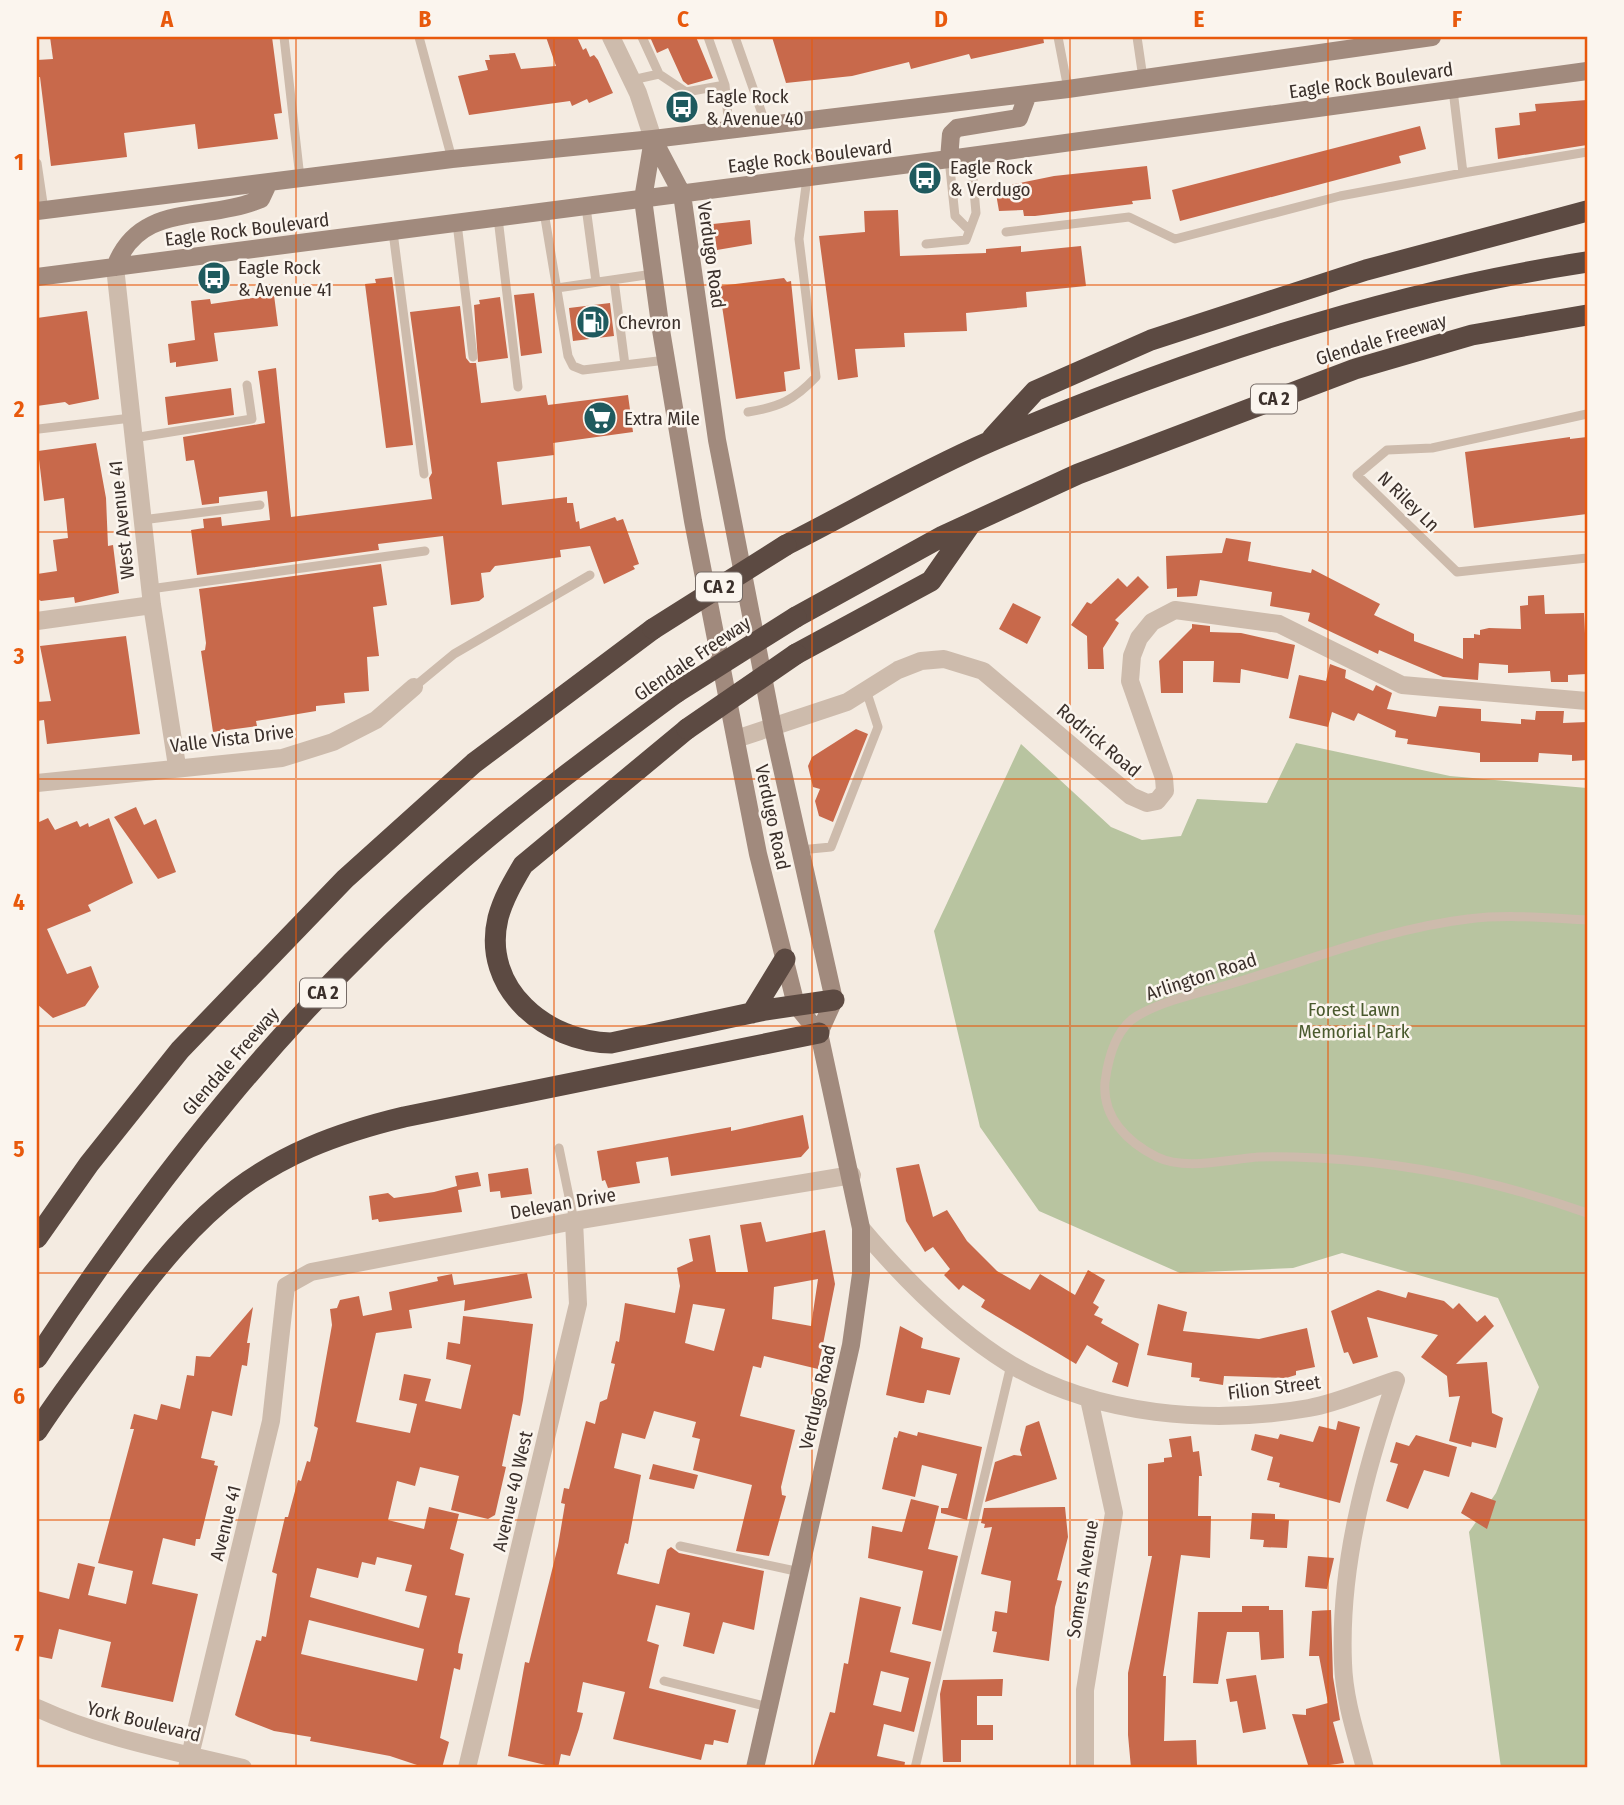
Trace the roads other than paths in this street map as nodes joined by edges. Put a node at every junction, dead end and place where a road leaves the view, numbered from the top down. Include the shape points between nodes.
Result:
1 (284, 37) edge
2 (419, 37) edge
3 (611, 37) edge
4 (642, 37) edge
5 (709, 37) edge
6 (734, 37) edge
7 (1058, 37) edge
8 (1137, 37) edge
9 (1432, 37) edge
10 (1372, 40) edge
11 (1587, 71) edge
12 (659, 74) junction
13 (1143, 78) junction
14 (632, 80) junction
15 (725, 85) junction
16 (1068, 89) junction
17 (1453, 90) junction
18 (1028, 93) junction
19 (765, 125) junction
20 (729, 129) junction
21 (653, 139) junction
22 (1587, 152) edge
23 (971, 156) junction
24 (452, 159) junction
25 (949, 159) junction
26 (37, 163) edge
27 (1463, 173) junction
28 (300, 178) junction
29 (807, 178) junction
30 (269, 182) junction
31 (682, 194) junction
32 (643, 199) junction
33 (586, 206) junction
34 (41, 211) edge
35 (1587, 211) edge
36 (544, 212) junction
37 (498, 218) junction
38 (457, 223) junction
39 (968, 229) junction
40 (393, 232) junction
41 (1006, 232) dead end
42 (926, 244) dead end
43 (1587, 262) edge
44 (114, 267) junction
45 (653, 274) junction
46 (37, 277) edge
47 (614, 280) junction
48 (596, 282) junction
49 (556, 288) junction
50 (1587, 315) edge
51 (473, 357) dead end
52 (666, 360) junction
53 (625, 365) junction
54 (247, 385) dead end
55 (518, 387) dead end
56 (748, 412) dead end
57 (1587, 414) edge
58 (131, 418) junction
59 (39, 429) dead end
60 (133, 438) junction
61 (987, 443) junction
62 (425, 474) dead end
63 (260, 505) dead end
64 (142, 520) junction
65 (972, 522) junction
66 (425, 551) dead end
67 (1587, 558) edge
68 (590, 575) dead end
69 (151, 597) junction
70 (37, 621) edge
71 (414, 687) joint
72 (866, 690) junction
73 (1587, 701) edge
74 (773, 728) junction
75 (736, 740) junction
76 (177, 766) junction
77 (37, 783) edge
78 (800, 850) junction
79 (1587, 920) edge
80 (785, 959) junction
81 (834, 1000) junction
82 (796, 1005) junction
83 (752, 1013) junction
84 (819, 1033) junction
85 (559, 1148) dead end
86 (852, 1175) junction
87 (1587, 1213) edge
88 (574, 1221) junction
89 (861, 1228) junction
90 (37, 1238) edge
91 (286, 1286) joint
92 (37, 1358) edge
93 (1011, 1364) junction
94 (1089, 1399) junction
95 (37, 1431) edge
96 (680, 1546) dead end
97 (800, 1572) junction
98 (664, 1681) dead end
99 (769, 1707) junction
100 (37, 1708) edge
101 (189, 1762) edge
102 (243, 1768) edge
103 (467, 1768) edge
104 (755, 1768) edge
105 (915, 1768) edge
106 (1085, 1768) edge
107 (1365, 1768) edge

1 - 28 lane
2 - 24 lane
3 - 14 street
4 - 12 lane
5 - 15 lane
6 - 19 lane
7 - 16 lane
8 - 13 lane
9 - 10 main road, Eagle Rock Boulevard
10 - 13 main road, Eagle Rock Boulevard
11 - 17 main road, Eagle Rock Boulevard
12 - 14 lane
12 - 15 lane via 687,92
13 - 16 main road, Eagle Rock Boulevard
14 - 21 street
15 - 20 lane
16 - 18 main road, Eagle Rock Boulevard
17 - 23 main road, Eagle Rock Boulevard
17 - 27 lane
18 - 19 main road, Eagle Rock Boulevard
18 - 25 main road via 1019,118 957,128 951,134
19 - 20 main road, Eagle Rock Boulevard
20 - 21 main road, Eagle Rock Boulevard
21 - 24 main road, Eagle Rock Boulevard
21 - 31 main road, Verdugo Road
21 - 32 main road, Verdugo Road
22 - 27 lane
23 - 25 main road, Eagle Rock Boulevard
23 - 39 lane via 975,213
24 - 28 main road, Eagle Rock Boulevard
25 - 29 main road, Eagle Rock Boulevard
25 - 39 lane via 955,216
26 - 34 lane
27 - 41 lane via 1340,195 1175,239 1129,217
28 - 30 main road, Eagle Rock Boulevard
29 - 31 main road, Eagle Rock Boulevard
29 - 56 lane via 799,239 816,377 775,408
30 - 34 main road, Eagle Rock Boulevard
30 - 44 main road via 261,199 183,215 137,232 122,248
31 - 32 main road, Eagle Rock Boulevard
31 - 74 main road, Verdugo Road via 717,440
32 - 33 main road, Eagle Rock Boulevard
32 - 45 main road, Verdugo Road
33 - 36 main road, Eagle Rock Boulevard
33 - 48 lane
35 - 61 highway via 1366,270 1151,340 1035,391
36 - 37 main road, Eagle Rock Boulevard
36 - 49 lane
37 - 38 main road, Eagle Rock Boulevard
37 - 55 lane
38 - 40 main road, Eagle Rock Boulevard
38 - 51 lane
39 - 42 lane via 966,240
40 - 44 main road, Eagle Rock Boulevard
40 - 62 lane
43 - 61 highway, Glendale Freeway / CA 2 via 1371,308 1226,353
44 - 46 main road, Eagle Rock Boulevard
44 - 58 street, West Avenue 41
45 - 47 lane
45 - 52 main road, Verdugo Road
47 - 48 lane
47 - 53 lane
48 - 49 lane
49 - 53 lane via 573,366 583,370
50 - 65 highway, Glendale Freeway / CA 2 via 1472,335 1355,369 1078,474
52 - 53 lane
52 - 75 main road, Verdugo Road
54 - 60 lane via 252,419
57 - 67 lane, N Riley Ln via 1432,448 1387,450 1357,475 1457,572
58 - 59 lane
58 - 60 street, West Avenue 41
60 - 64 street, West Avenue 41
61 - 90 highway, Glendale Freeway / CA 2, bridge via 786,545 653,629 474,763 345,879 180,1050
63 - 64 lane
64 - 69 street, West Avenue 41
65 - 83 highway, bridge via 931,581 796,654 687,729 523,865 507,892 495,943 501,970 513,994 555,1032 587,1043 611,1043
65 - 92 highway, Glendale Freeway / CA 2, bridge via 796,617 677,692 533,799 450,869 294,1022 194,1138 124,1230
66 - 69 lane
68 - 71 lane via 454,654
69 - 70 street
69 - 76 street, West Avenue 41
71 - 76 street, Valle Vista Drive via 376,720 333,743 282,758
72 - 73 street, Rodrick Road via 921,661 944,659 983,671 1131,796 1147,803 1157,801 1165,791 1164,778 1130,681 1132,656 1152,622 1175,610 1279,624 1402,685
72 - 74 street, Rodrick Road via 847,702
72 - 78 lane via 878,727 831,847
74 - 75 street, Rodrick Road
74 - 78 main road, Verdugo Road
75 - 80 main road, Verdugo Road
76 - 77 street, Valle Vista Drive
78 - 81 main road, Verdugo Road
79 - 87 lane, Arlington Road via 1513,916 1437,923 1165,1005 1136,1017 1122,1031 1112,1047 1105,1087 1114,1122 1125,1136 1160,1158 1183,1163 1261,1157 1390,1164 1495,1184
80 - 82 main road, Verdugo Road
80 - 83 highway
81 - 82 highway
81 - 84 main road
82 - 83 highway
82 - 84 main road, Verdugo Road
84 - 86 main road, Verdugo Road
84 - 95 highway via 404,1117 308,1146 239,1187 163,1257
85 - 88 lane
86 - 88 street, Delevan Drive
86 - 89 main road, Verdugo Road
88 - 91 street, Delevan Drive via 311,1272
88 - 103 street, Avenue 40 West via 578,1304
89 - 93 street, Filion Street via 899,1273
89 - 97 main road, Verdugo Road via 861,1274 851,1345
91 - 101 street, Avenue 41 via 271,1421
93 - 94 street, Filion Street
93 - 105 lane
94 - 106 street, Somers Avenue via 1114,1513 1085,1690
94 - 107 street, Filion Street via 1164,1412 1244,1416 1312,1408 1396,1380 1369,1459 1345,1589 1343,1664
96 - 97 lane
97 - 99 main road, Verdugo Road
98 - 99 lane
99 - 104 main road, Verdugo Road
100 - 101 street, York Boulevard via 73,1725
101 - 102 street, York Boulevard

